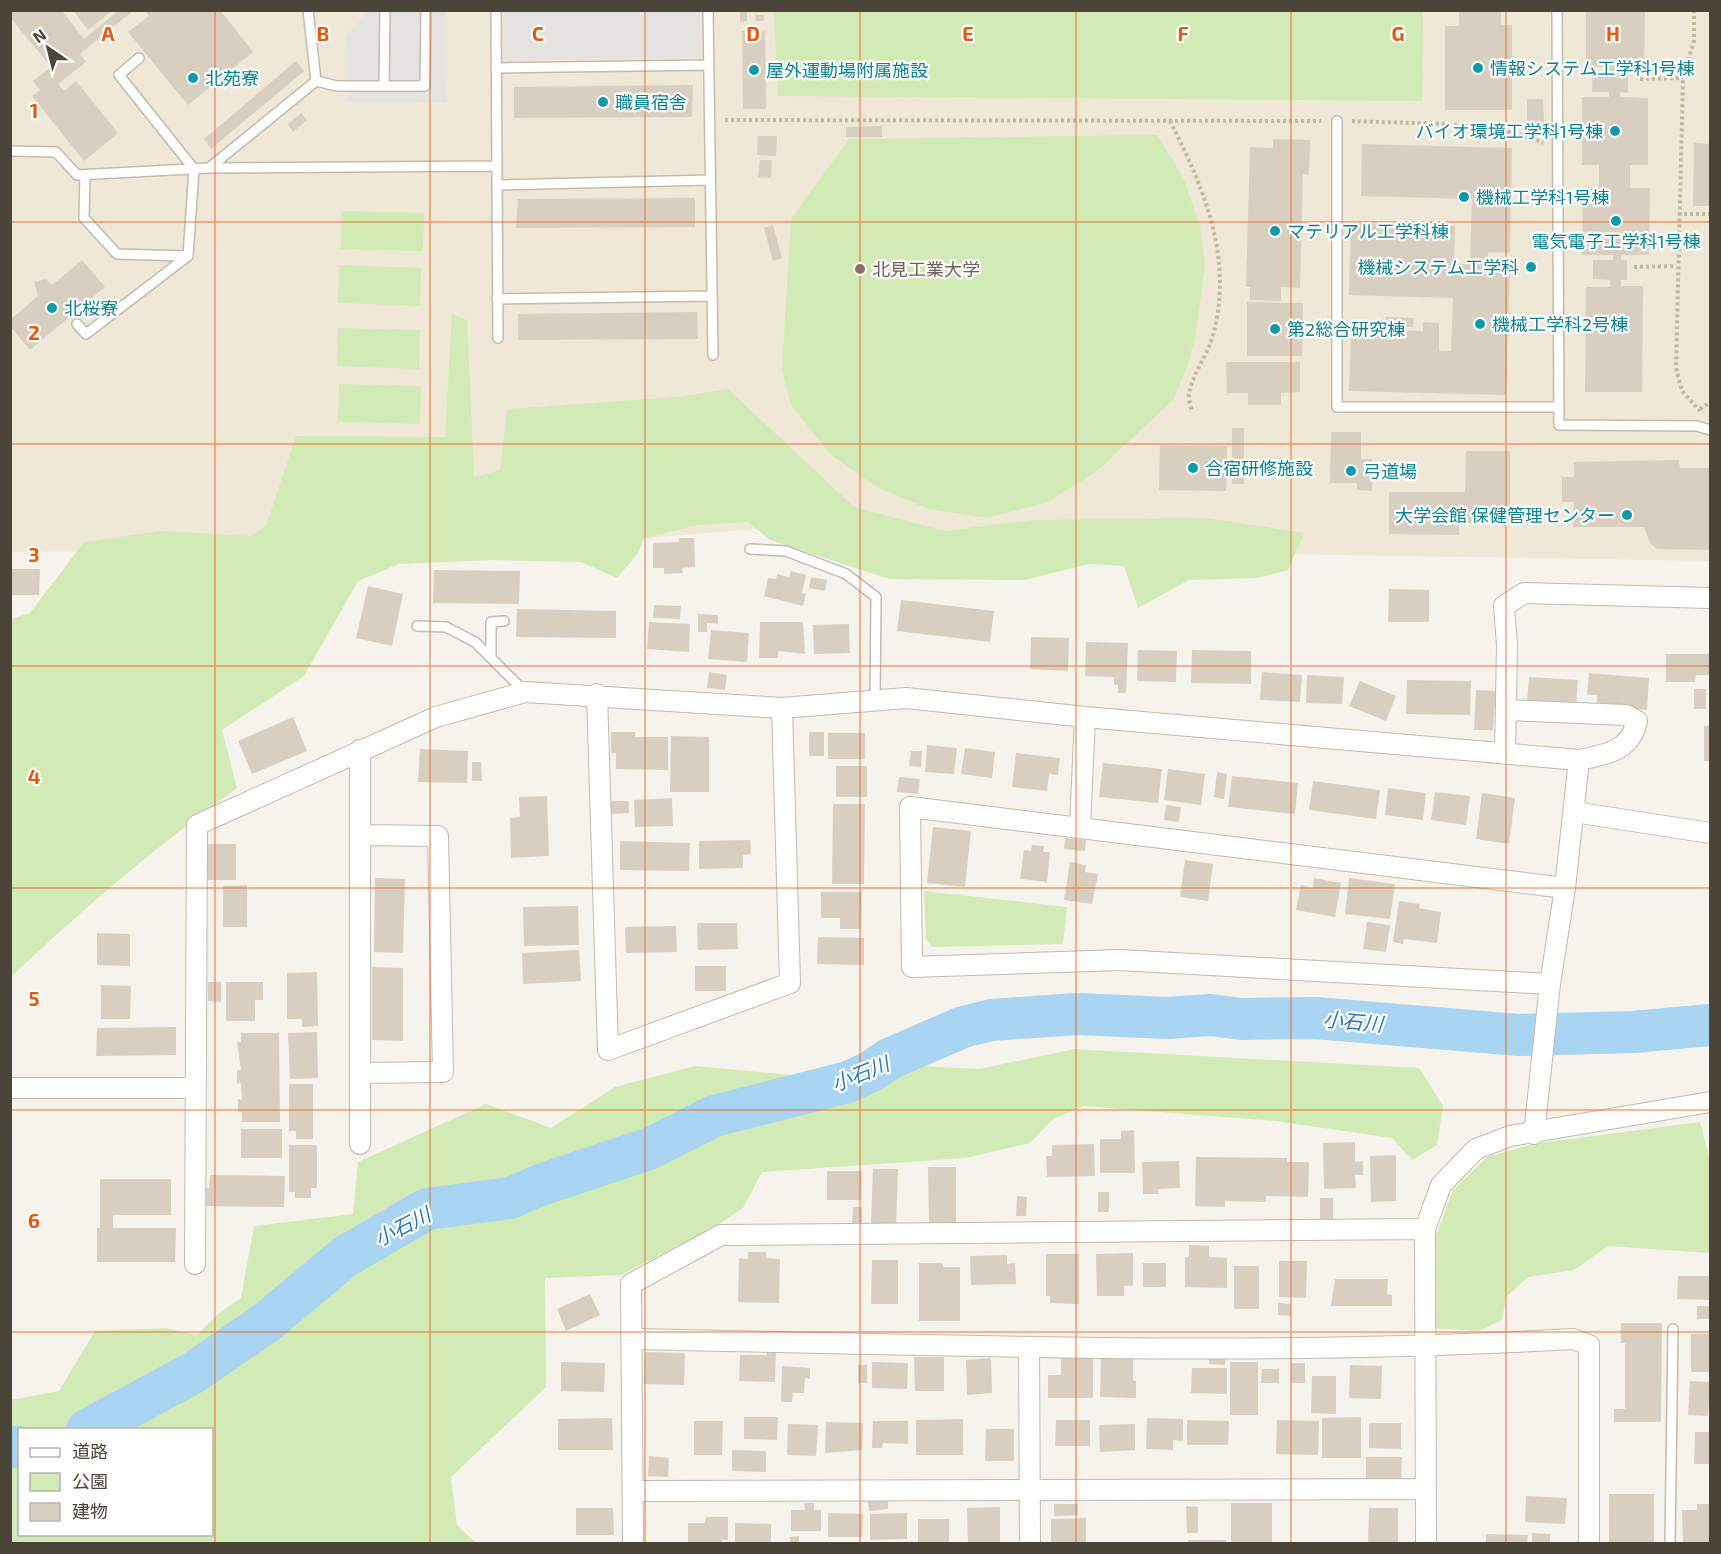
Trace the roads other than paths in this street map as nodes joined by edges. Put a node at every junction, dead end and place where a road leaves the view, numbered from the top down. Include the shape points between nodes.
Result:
1 (309, 10) edge
2 (385, 10) edge
3 (426, 10) edge
4 (495, 10) edge
5 (708, 10) edge
6 (1557, 10) edge
7 (139, 58) dead end
8 (708, 65) junction
9 (496, 68) junction
10 (316, 81) junction
11 (384, 86) junction
12 (1337, 121) road end
13 (10, 151) edge
14 (496, 166) junction
15 (209, 168) junction
16 (194, 169) junction
17 (86, 175) junction
18 (710, 180) junction
19 (496, 185) junction
20 (188, 256) junction
21 (712, 296) junction
22 (497, 300) junction
23 (77, 324) dead end
24 (498, 338) dead end
25 (713, 355) dead end
26 (1559, 407) junction
27 (1710, 430) edge
28 (750, 549) dead end
29 (1710, 598) edge
30 (504, 621) dead end
31 (417, 626) dead end
32 (491, 657) junction
33 (525, 692) junction
34 (597, 694) junction
35 (875, 698) junction
36 (782, 708) junction
37 (1507, 710) junction
38 (1083, 735) junction
39 (360, 750) junction
40 (1505, 754) junction
41 (1579, 760) junction
42 (1574, 812) junction
43 (1080, 826) junction
44 (1710, 833) edge
45 (360, 835) junction
46 (1565, 888) junction
47 (1550, 984) junction
48 (361, 1073) junction
49 (10, 1088) edge
50 (194, 1088) junction
51 (1710, 1102) edge
52 (1534, 1134) junction
53 (360, 1144) dead end
54 (1425, 1229) junction
55 (195, 1264) dead end
56 (1673, 1329) dead end
57 (633, 1339) junction
58 (1029, 1347) junction
59 (1427, 1347) junction
60 (1425, 1489) junction
61 (1031, 1490) junction
62 (633, 1491) junction
63 (633, 1544) edge
64 (1030, 1544) edge
65 (1426, 1544) edge
66 (1589, 1544) edge
67 (1670, 1544) edge

1 - 10 lane
2 - 11 lane
3 - 11 lane via 425,86
4 - 9 lane
5 - 8 lane
6 - 26 lane
7 - 16 lane via 119,75
8 - 9 lane
8 - 18 lane
9 - 14 lane
10 - 11 lane via 337,86
10 - 15 lane
12 - 26 lane via 1336,407
13 - 17 lane via 56,152 77,175
14 - 15 lane
14 - 19 lane
15 - 16 lane
16 - 17 lane
16 - 20 lane
17 - 20 lane via 84,218 117,254
18 - 19 lane
18 - 21 lane
19 - 22 lane
20 - 23 lane via 86,334
21 - 22 lane
21 - 25 lane
22 - 24 lane
26 - 27 lane via 1559,425 1697,426
28 - 35 lane via 786,551 846,574 876,597
29 - 37 street via 1524,593 1504,606
30 - 32 lane via 491,622
31 - 32 lane via 446,627 475,642
32 - 33 lane
33 - 34 street
33 - 39 street via 436,717
34 - 36 street
34 - 36 street via 609,1050 790,983
35 - 36 street
35 - 38 street via 906,698
37 - 40 street
37 - 41 street via 1626,715 1638,722 1627,745
38 - 40 street
38 - 43 street
39 - 45 street
39 - 50 street via 197,825
40 - 41 street
41 - 42 street
42 - 44 street
42 - 46 street
43 - 46 street
43 - 47 street via 910,807 912,967 1120,960
45 - 48 street
45 - 48 street via 438,836 442,1072
46 - 47 street
47 - 52 street
48 - 53 street
49 - 50 street
50 - 55 street
51 - 52 street
52 - 54 street via 1510,1136 1476,1149 1441,1185
54 - 57 street via 721,1235 632,1284
54 - 59 street
56 - 67 lane
57 - 58 street
57 - 62 street
58 - 59 street
58 - 61 street
59 - 60 street
59 - 66 street via 1573,1339 1589,1345
60 - 61 street
60 - 65 street
61 - 62 street
61 - 64 street
62 - 63 street

